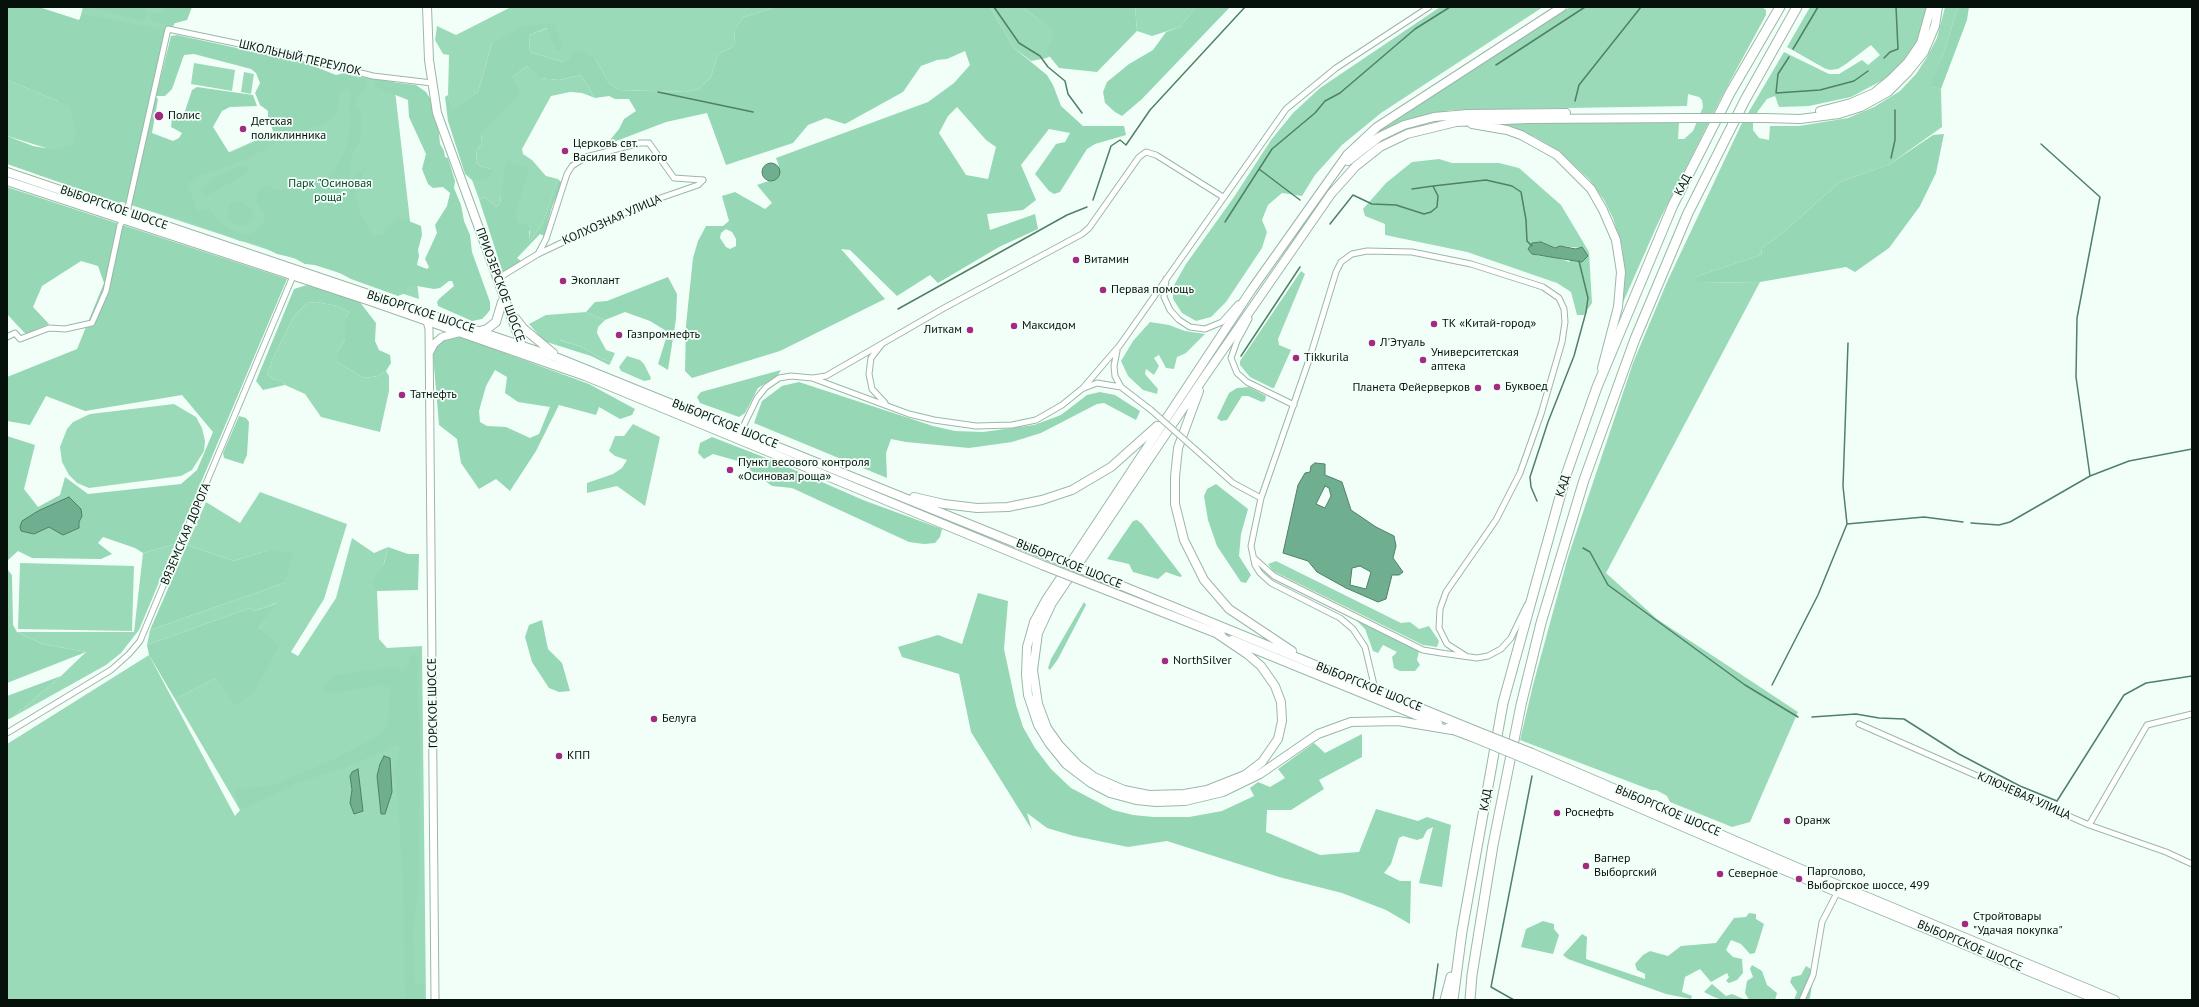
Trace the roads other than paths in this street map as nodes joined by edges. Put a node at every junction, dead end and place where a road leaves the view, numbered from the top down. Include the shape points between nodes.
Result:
1 (427, 7) edge
2 (1429, 7) edge
3 (1562, 7) edge
4 (1780, 7) edge
5 (1797, 7) edge
6 (1931, 7) edge
7 (1938, 7) edge
8 (432, 83) junction
9 (1690, 116) junction
10 (1765, 116) junction
11 (1456, 122) junction
12 (7, 172) edge
13 (1334, 174) junction
14 (7, 180) edge
15 (1223, 197) junction
16 (468, 201) junction
17 (126, 216) junction
18 (538, 254) junction
19 (293, 276) junction
20 (497, 279) junction
21 (1166, 279) junction
22 (1252, 289) junction
23 (1263, 292) junction
24 (502, 302) junction
25 (510, 312) junction
26 (426, 319) junction
27 (479, 331) junction
28 (458, 332) junction
29 (7, 338) edge
30 (883, 343) junction
31 (1120, 345) junction
32 (521, 348) junction
33 (429, 354) junction
34 (558, 358) junction
35 (1205, 376) junction
36 (812, 378) junction
37 (1121, 387) junction
38 (1597, 387) junction
39 (1083, 388) junction
40 (887, 405) junction
41 (1294, 405) junction
42 (428, 406) junction
43 (1169, 414) junction
44 (741, 431) junction
45 (893, 492) junction
46 (1261, 498) junction
47 (1252, 556) junction
48 (1530, 601) junction
49 (1216, 633) junction
50 (1466, 656) junction
51 (1313, 664) junction
52 (1375, 689) junction
53 (2192, 714) edge
54 (1859, 724) dead end
55 (1452, 730) junction
56 (7, 733) edge
57 (1473, 734) junction
58 (1531, 757) junction
59 (2089, 825) junction
60 (2192, 864) edge
61 (1838, 891) junction
62 (1462, 931) junction
63 (1477, 939) junction
64 (435, 1000) edge
65 (1445, 1000) edge
66 (1453, 1000) edge
67 (1470, 1000) edge
68 (1475, 1000) edge
69 (1802, 1000) edge
70 (2098, 1000) edge
71 (2115, 1000) edge

1 - 8 main road, ПРИОЗЕРСКОЕ ШОССЕ
2 - 15 street via 1336,68 1286,109
3 - 13 main road via 1377,127 1347,154
4 - 38 highway, КАД via 1730,93 1673,205
5 - 63 highway, КАД via 1745,100 1688,213 1635,339 1584,480 1541,623 1521,705 1492,845
6 - 10 main road via 1921,43 1908,62 1874,93 1827,110
7 - 10 main road via 1935,26 1924,52 1888,92 1861,107 1839,114 1800,119
8 - 16 main road, ПРИОЗЕРСКОЕ ШОССЕ via 437,113
8 - 17 street, ШКОЛЬНЫЙ ПЕРЕУЛОК via 373,76 273,51 168,29
9 - 10 main road, bridge
9 - 11 main road
9 - 13 main road via 1482,113 1434,117 1404,125 1379,137
11 - 23 main road via 1407,134 1380,147 1356,166 1331,194
11 - 38 main road via 1507,130 1551,152 1591,189 1603,210 1616,240 1621,272 1618,307
12 - 17 main road, ВЫБОРГСКОЕ ШОССЕ
13 - 22 main road
14 - 17 main road, ВЫБОРГСКОЕ ШОССЕ
15 - 21 street
15 - 30 street via 1156,155 1146,152 1139,157 1089,228 1082,234
16 - 20 main road, ПРИОЗЕРСКОЕ ШОССЕ
16 - 24 main road, ПРИОЗЕРСКОЕ ШОССЕ via 467,206 479,242
17 - 19 main road, ВЫБОРГСКОЕ ШОССЕ
17 - 26 main road, ВЫБОРГСКОЕ ШОССЕ
17 - 29 street via 120,225 106,291 92,323 65,329 49,328 20,339 15,333
18 - 18 street, КОЛХОЗНАЯ УЛИЦА via 646,203 698,185 703,180 674,178 650,143 640,143 586,157 572,166 567,174 546,239
18 - 20 street, КОЛХОЗНАЯ УЛИЦА
19 - 26 main road, ВЫБОРГСКОЕ ШОССЕ
19 - 56 street, ВЯЗЕМСКАЯ ДОРОГА via 140,641 111,670
20 - 25 main road, ПРИОЗЕРСКОЕ ШОССЕ
21 - 22 street via 1164,297 1170,310 1190,327 1205,329 1222,322
21 - 31 street
22 - 43 main road
23 - 35 main road
23 - 41 street via 1237,341 1231,358 1237,373 1247,382
24 - 27 main road via 496,322
24 - 32 main road, ПРИОЗЕРСКОЕ ШОССЕ
25 - 32 main road, ПРИОЗЕРСКОЕ ШОССЕ
25 - 34 main road via 523,328
26 - 27 main road, ВЫБОРГСКОЕ ШОССЕ
26 - 28 main road, ВЫБОРГСКОЕ ШОССЕ
26 - 33 main road, ГОРСКОЕ ШОССЕ
26 - 42 main road, ГОРСКОЕ ШОССЕ
27 - 32 main road, ВЫБОРГСКОЕ ШОССЕ
28 - 32 main road, ВЫБОРГСКОЕ ШОССЕ
28 - 33 main road via 442,337 434,344
30 - 36 street via 826,376
30 - 40 street via 872,358 869,374 872,389
31 - 37 street via 1114,366 1115,376
31 - 39 street
32 - 34 main road, ВЫБОРГСКОЕ ШОССЕ
32 - 49 main road, ВЫБОРГСКОЕ ШОССЕ, bridge via 1042,565
33 - 42 main road, ГОРСКОЕ ШОССЕ
34 - 44 main road, ВЫБОРГСКОЕ ШОССЕ
35 - 49 main road via 1088,548 1052,603 1041,625 1034,648 1033,680 1047,728 1078,765 1094,777 1124,790 1150,795 1184,794 1207,790 1245,775 1262,762 1276,744 1281,731 1281,702 1275,686 1261,666
35 - 51 main road via 1178,448 1175,504 1184,540 1204,580 1229,609
36 - 40 street
36 - 44 street via 779,378 766,387 757,398
37 - 39 street via 1097,383
37 - 46 street, bridge via 1233,483
38 - 48 highway, КАД via 1566,475
39 - 40 street via 1062,405 1036,420 1012,425 976,426 941,421 909,414
41 - 46 street
41 - 50 street via 1336,272 1341,262 1352,254 1367,251 1412,252 1438,256 1536,285 1559,298 1564,309 1565,322 1562,342 1530,447 1496,520 1446,592 1440,609 1439,628 1447,644
42 - 64 main road, ГОРСКОЕ ШОССЕ
43 - 45 main road via 1111,468 1072,490 1042,500 1008,507 977,508 944,504
43 - 55 main road via 1046,600 1031,631 1026,670 1028,695 1038,725 1060,757 1082,777 1110,792 1149,802 1176,802 1209,796 1247,781 1312,737 1342,724 1372,720 1398,721
44 - 45 main road, ВЫБОРГСКОЕ ШОССЕ
45 - 51 main road, ВЫБОРГСКОЕ ШОССЕ, bridge
46 - 47 street via 1254,528
47 - 50 street via 1274,576 1423,650
47 - 52 street via 1260,573 1272,583 1340,618 1353,629 1365,647
48 - 50 street via 1522,612 1511,638 1501,649 1488,656
48 - 62 highway, КАД via 1503,703
49 - 55 main road, ВЫБОРГСКОЕ ШОССЕ
51 - 52 main road, ВЫБОРГСКОЕ ШОССЕ
52 - 57 main road, ВЫБОРГСКОЕ ШОССЕ
53 - 59 street via 2147,725
54 - 59 street, КЛЮЧЕВАЯ УЛИЦА
55 - 57 main road, ВЫБОРГСКОЕ ШОССЕ
57 - 58 main road, ВЫБОРГСКОЕ ШОССЕ, bridge
58 - 61 main road, ВЫБОРГСКОЕ ШОССЕ
58 - 71 main road, ВЫБОРГСКОЕ ШОССЕ
59 - 60 street, КЛЮЧЕВАЯ УЛИЦА
61 - 69 street via 1819,932 1813,975
61 - 70 main road, ВЫБОРГСКОЕ ШОССЕ
62 - 65 highway
62 - 66 highway, КАД
63 - 67 highway, КАД
63 - 68 highway

